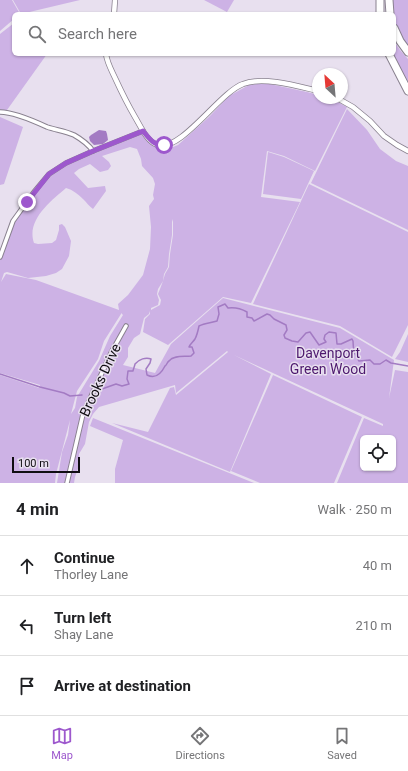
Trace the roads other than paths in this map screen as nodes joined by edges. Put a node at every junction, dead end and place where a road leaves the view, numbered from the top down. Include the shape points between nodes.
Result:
1 (115, 0) edge
2 (380, 0) edge
3 (389, 0) edge
4 (114, 12) edge
5 (380, 12) edge
6 (390, 12) edge
7 (396, 32) edge
8 (408, 52) edge
9 (106, 56) edge
10 (390, 56) edge
11 (312, 90) edge
12 (408, 90) edge
13 (348, 104) edge
14 (0, 112) edge
15 (143, 131) junction
16 (93, 151) junction
17 (408, 151) edge
18 (2, 244) edge
19 (0, 256) edge
20 (126, 326) dead end
21 (67, 483) edge

1 - 4 street
2 - 5 highway
3 - 6 highway
7 - 8 highway
9 - 15 street via 123,96
10 - 12 highway
11 - 15 street via 270,81 243,83 173,143 158,145
13 - 17 street via 366,117 384,136
14 - 16 street via 36,121 71,134
15 - 16 street
16 - 18 street via 49,174 13,221
18 - 19 street
20 - 21 street, Brooks Drive via 82,414

